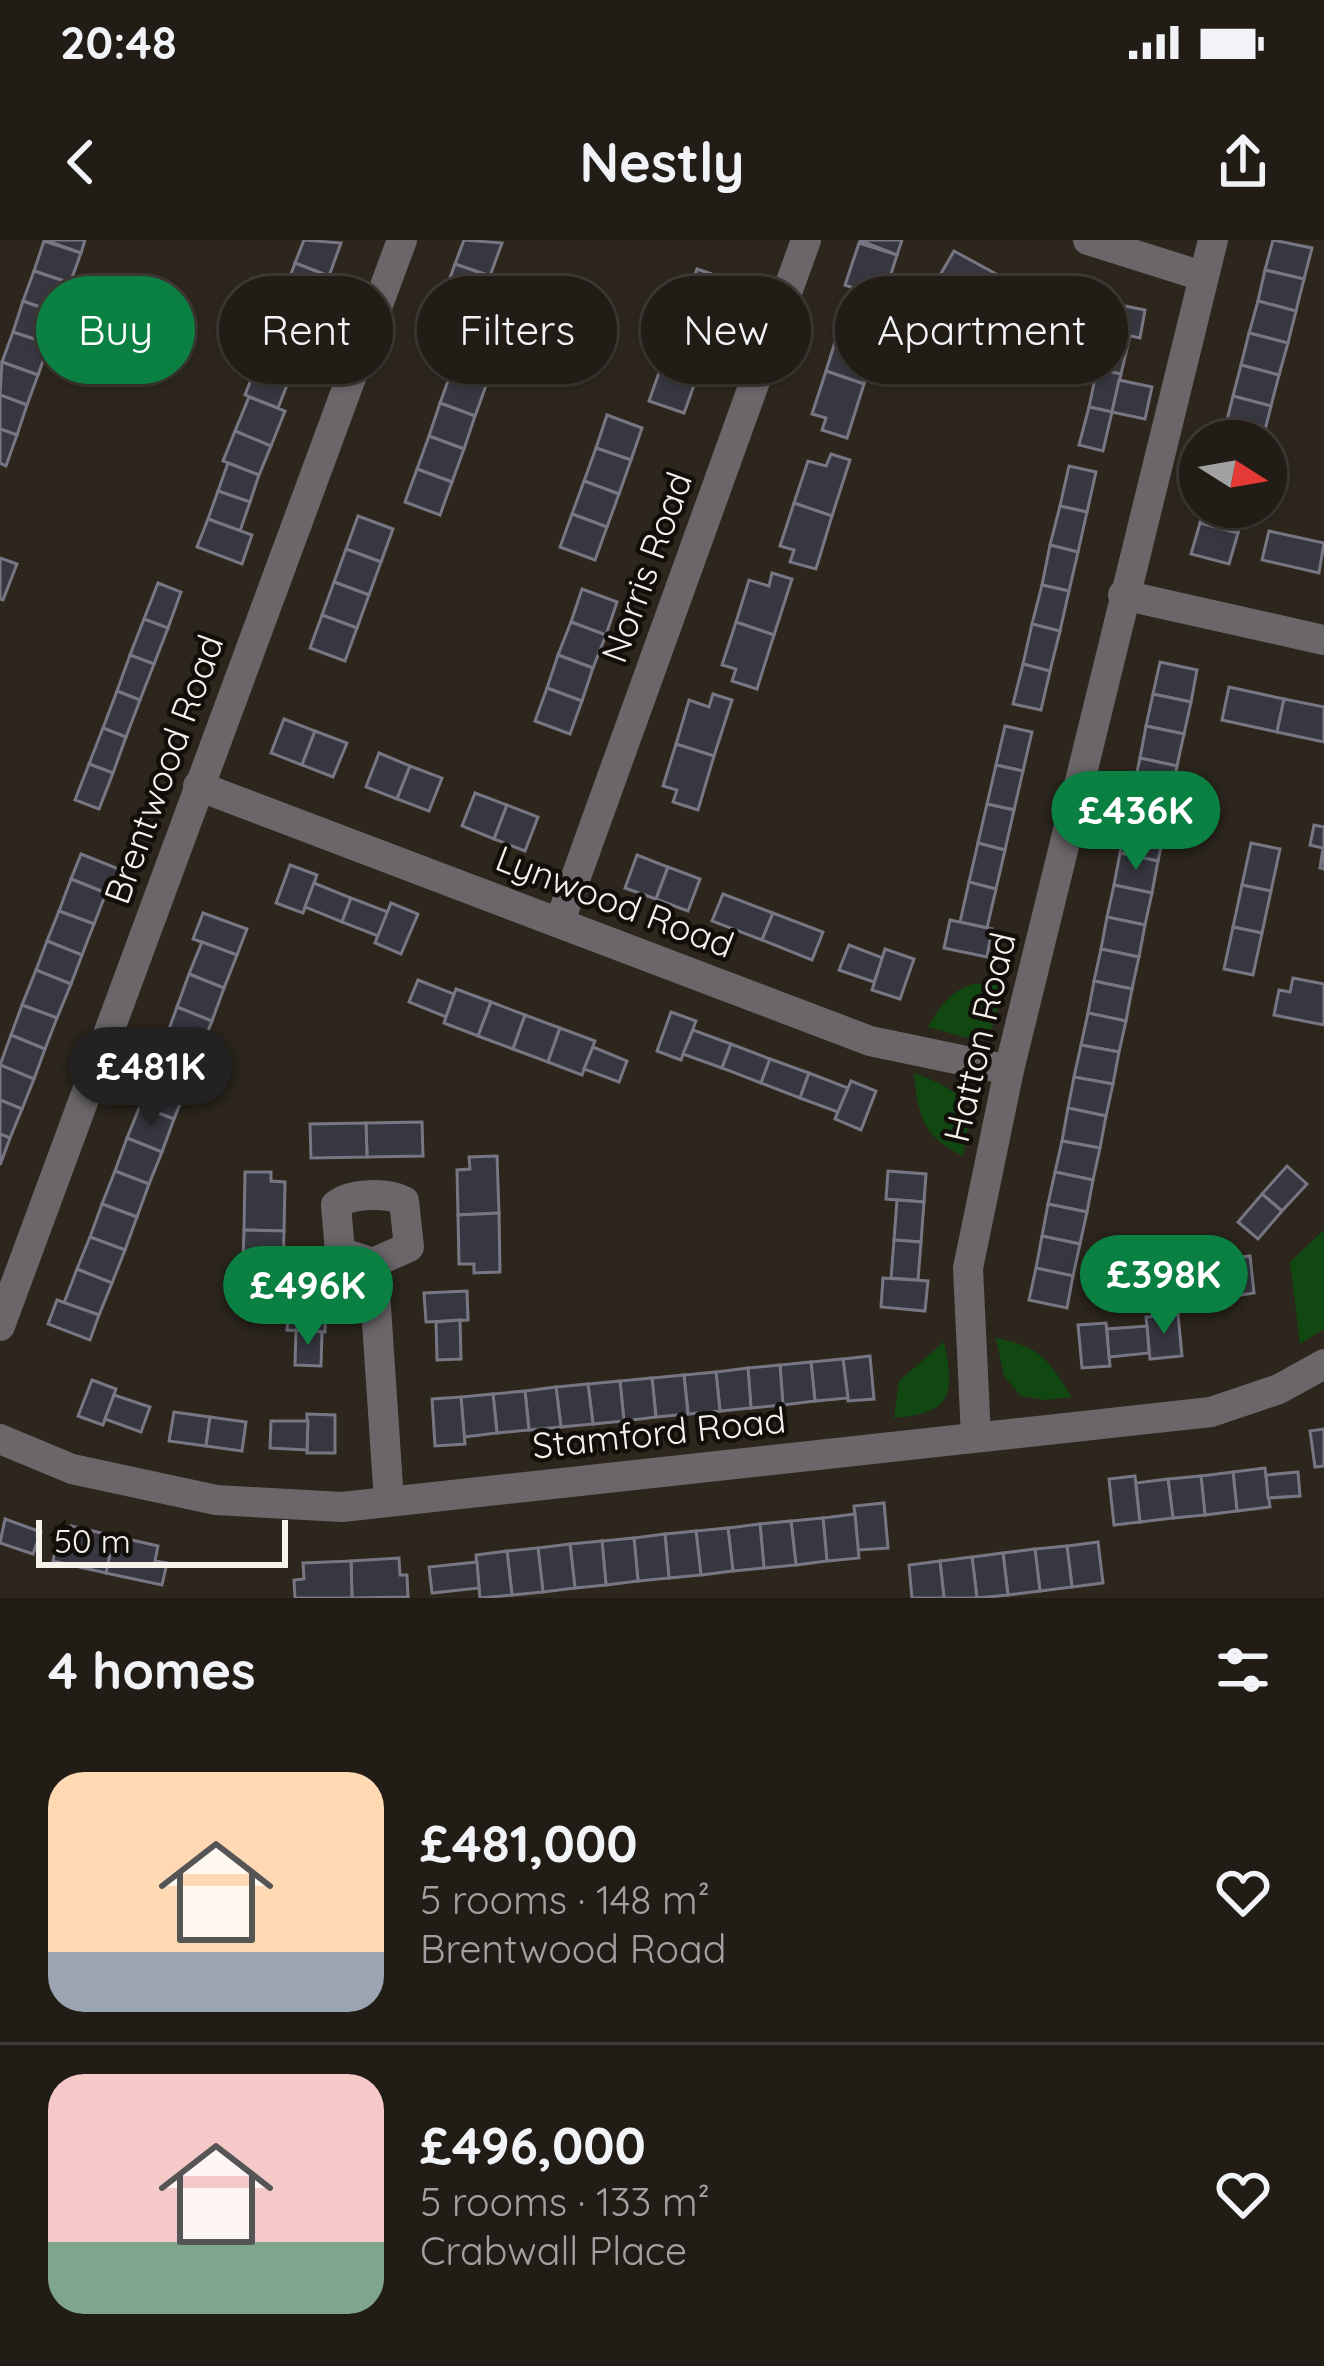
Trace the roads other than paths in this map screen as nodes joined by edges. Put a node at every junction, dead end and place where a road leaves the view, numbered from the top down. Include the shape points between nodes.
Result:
1 (402, 240) edge
2 (806, 240) edge
3 (1088, 240) edge
4 (1213, 240) edge
5 (1202, 276) junction
6 (1123, 595) junction
7 (1324, 640) edge
8 (198, 786) junction
9 (560, 920) junction
10 (1009, 1070) junction
11 (373, 1263) dead end
12 (0, 1326) edge
13 (1324, 1364) edge
14 (976, 1437) junction
15 (0, 1439) edge
16 (389, 1501) junction

1 - 8 street, Brentwood Road
2 - 9 street, Norris Road
3 - 5 street
4 - 5 street, Hatton Road
5 - 6 street, Hatton Road
6 - 7 street
6 - 10 street, Hatton Road
8 - 9 street, Lynwood Road
8 - 12 street, Brentwood Road
9 - 10 street, Lynwood Road via 870,1041
10 - 14 street, Hatton Road via 968,1268
11 - 16 street
13 - 14 street, Stamford Road via 1211,1412
14 - 16 street, Stamford Road
15 - 16 street, Stamford Road via 72,1468 216,1500 342,1507

